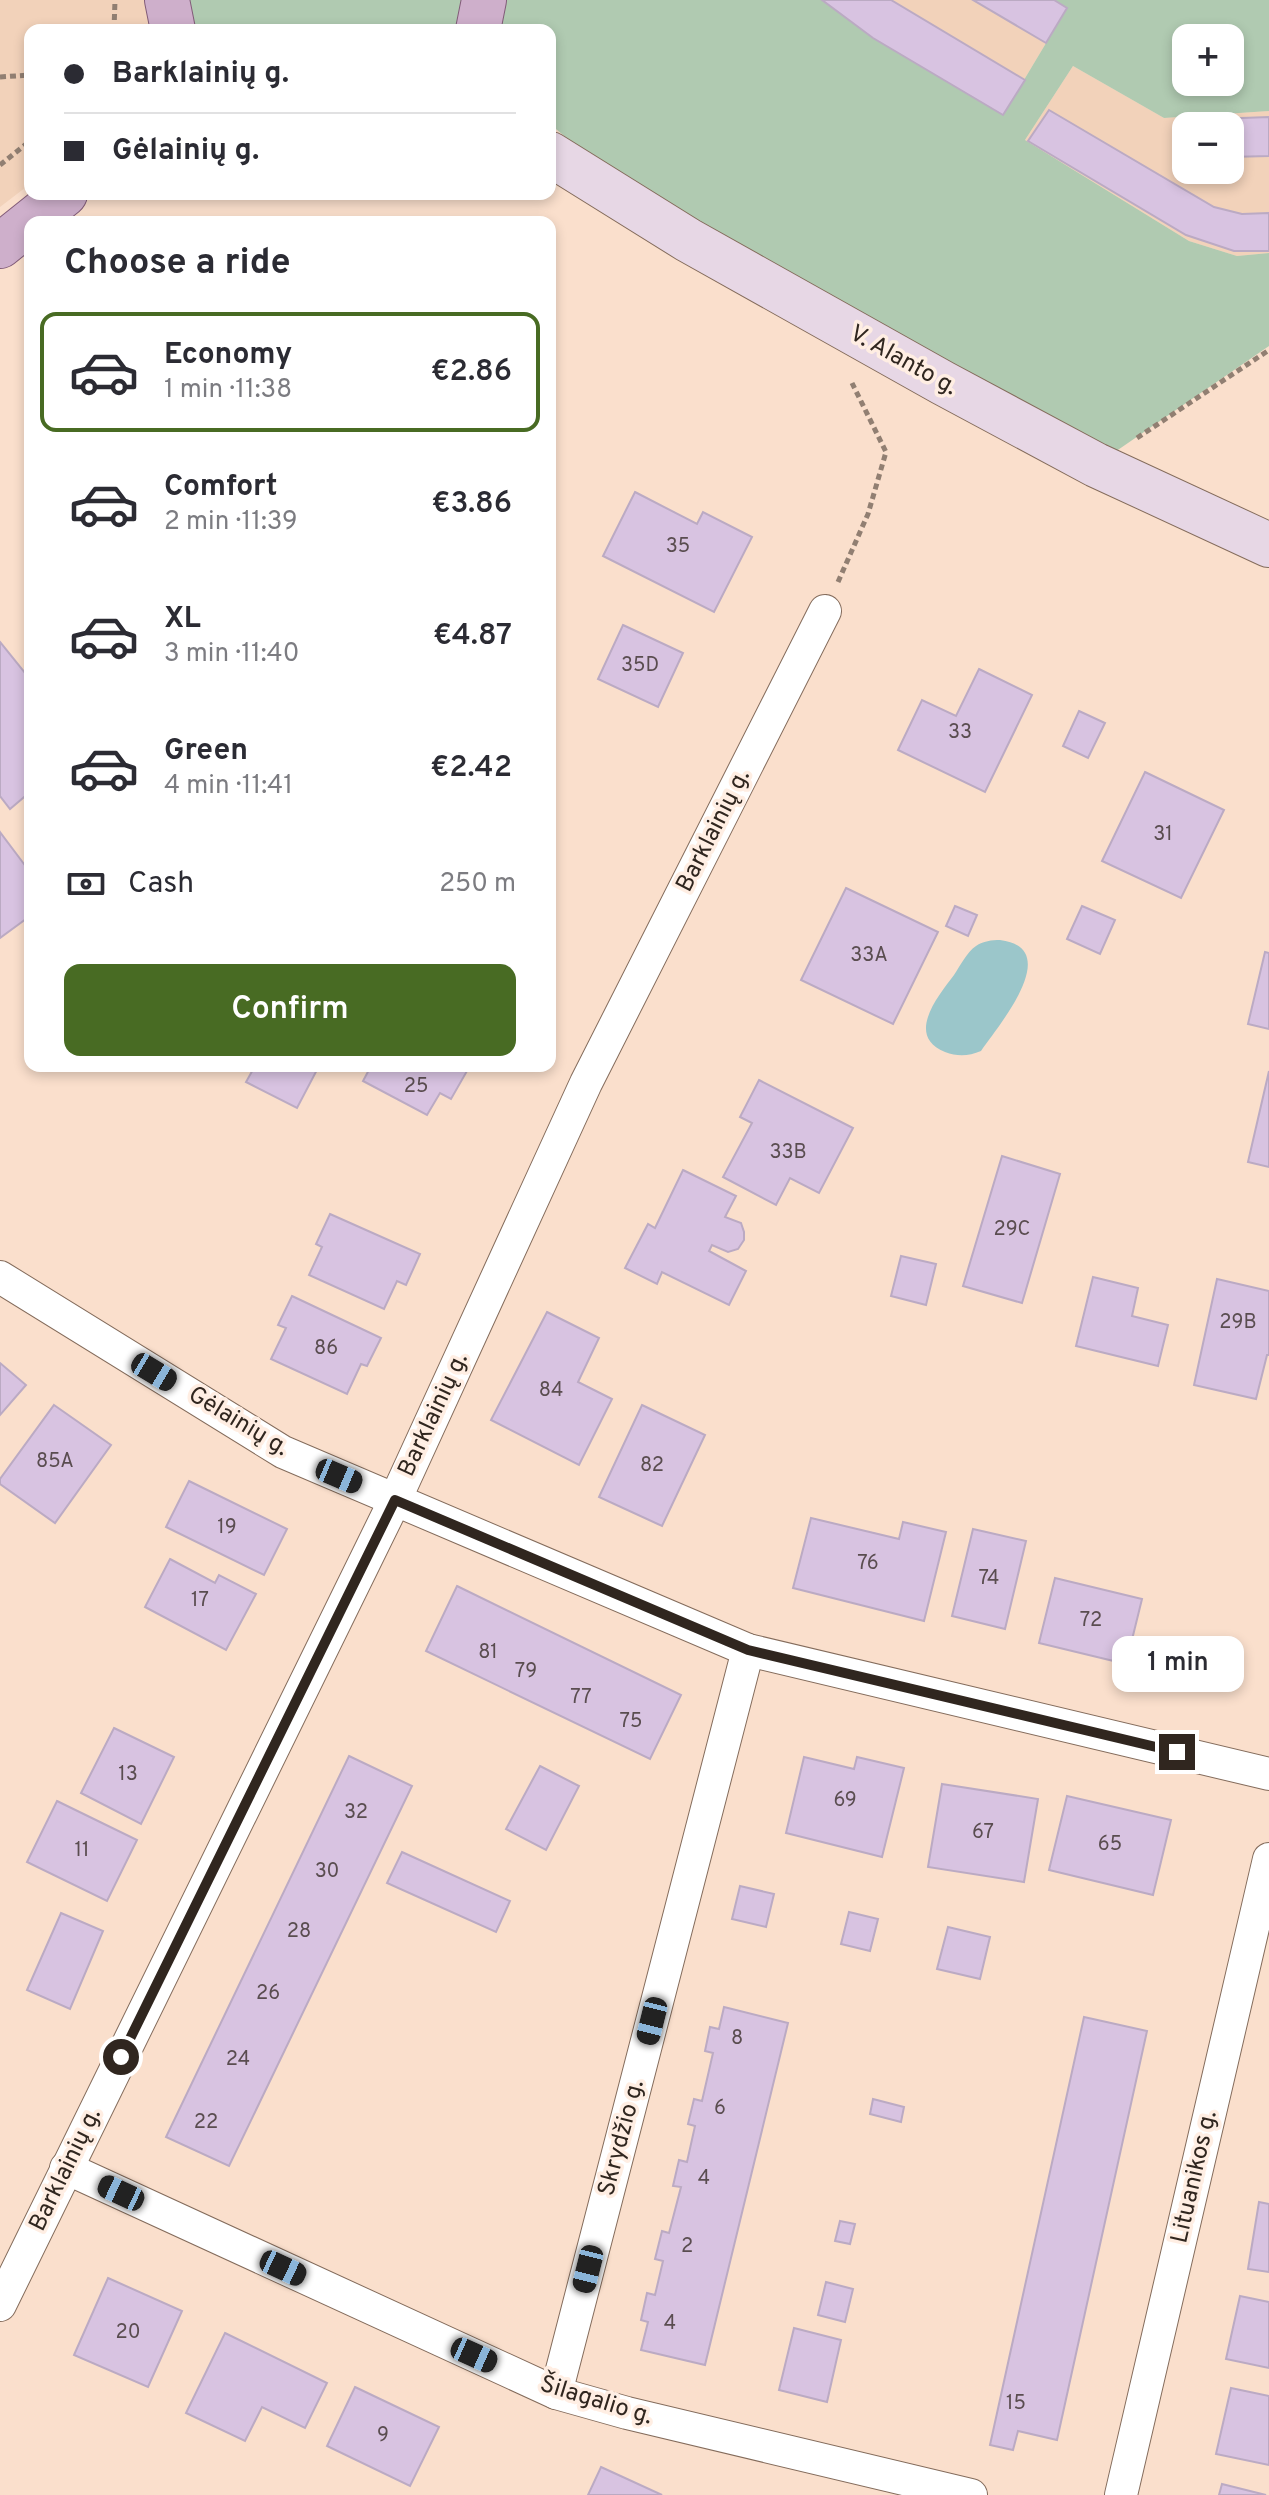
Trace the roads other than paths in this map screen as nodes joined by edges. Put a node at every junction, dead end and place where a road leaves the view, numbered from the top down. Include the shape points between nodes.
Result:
1 (167, 0) edge
2 (484, 0) edge
3 (172, 24) edge
4 (479, 24) edge
5 (556, 158) edge
6 (58, 200) edge
7 (38, 216) edge
8 (24, 227) edge
9 (0, 246) edge
10 (1269, 545) edge
11 (825, 611) road end
12 (0, 1277) edge
13 (395, 1500) junction
14 (748, 1650) junction
15 (1269, 1774) edge
16 (1269, 1859) edge
17 (66, 2168) junction
18 (0, 2305) edge
19 (556, 2393) junction
20 (971, 2495) edge
21 (1121, 2495) edge

1 - 3 main road
2 - 4 main road
5 - 10 main road, V. Alanto g. via 702,248 930,376 1096,465
6 - 7 main road
8 - 9 main road
11 - 13 street, Barklainių g. via 586,1083
12 - 13 street, Gėlainių g. via 283,1452
13 - 14 street, Gėlainių g.
13 - 17 street, Barklainių g.
14 - 15 street, Gėlainių g.
14 - 19 street, Skrydžio g.
16 - 21 street, Lituanikos g.
17 - 18 street, Barklainių g.
17 - 19 street, Šilagalio g.
19 - 20 street, Šilagalio g.

